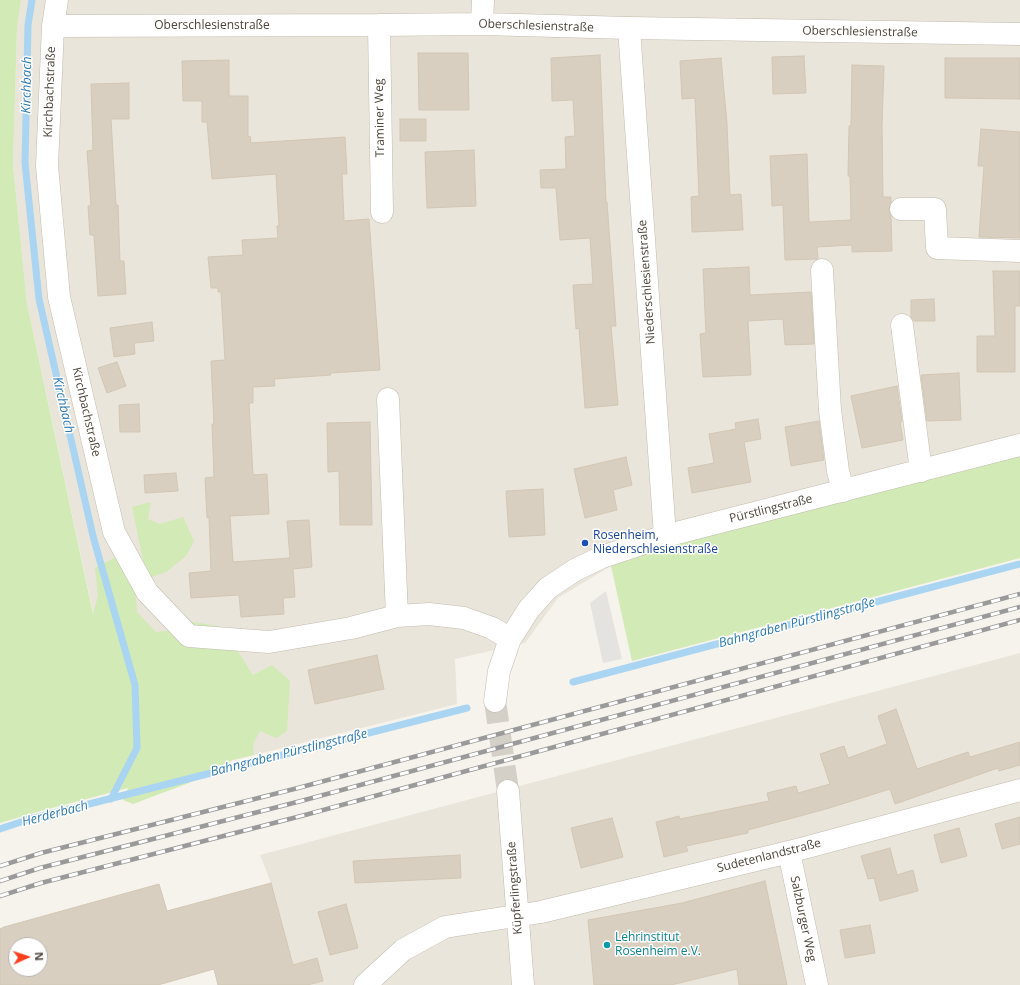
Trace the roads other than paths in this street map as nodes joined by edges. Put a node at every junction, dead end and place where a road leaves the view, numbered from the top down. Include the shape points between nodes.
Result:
1 (57, 0) edge
2 (483, 0) edge
3 (482, 24) junction
4 (379, 25) junction
5 (52, 26) junction
6 (629, 28) junction
7 (1020, 34) edge
8 (901, 209) dead end
9 (382, 212) dead end
10 (1020, 251) edge
11 (822, 270) dead end
12 (902, 325) dead end
13 (388, 399) dead end
14 (1020, 445) edge
15 (921, 471) junction
16 (843, 490) junction
17 (665, 536) junction
18 (397, 616) junction
19 (510, 638) junction
20 (495, 702) tunnel mouth
21 (1020, 790) edge
22 (508, 791) tunnel mouth
23 (788, 852) junction
24 (517, 916) junction
25 (365, 985) edge
26 (523, 985) edge
27 (816, 985) edge

1 - 5 street, Kirchbachstraße
2 - 3 street
3 - 4 street, Oberschlesienstraße
3 - 6 street, Oberschlesienstraße
4 - 5 street, Oberschlesienstraße
4 - 9 street, Traminer Weg
5 - 18 street, Kirchbachstraße via 47,166 59,297 114,532 147,592 189,636 269,642 352,628
6 - 7 street, Oberschlesienstraße
6 - 17 street, Niederschlesienstraße
8 - 10 street via 935,209 937,248
11 - 16 street via 830,410
12 - 15 street
13 - 18 street
14 - 15 street, Pürstlingstraße
15 - 16 street, Pürstlingstraße
16 - 17 street, Pürstlingstraße
17 - 19 street, Pürstlingstraße via 602,557 575,570 548,588 529,609
18 - 19 street via 429,614 464,618
19 - 20 street via 499,671
21 - 23 street, Sudetenlandstraße
22 - 24 street, Küpferlingstraße
23 - 24 street, Sudetenlandstraße
23 - 27 street, Salzburger Weg
24 - 25 street, Sudetenlandstraße via 445,927 403,950
24 - 26 street, Küpferlingstraße

